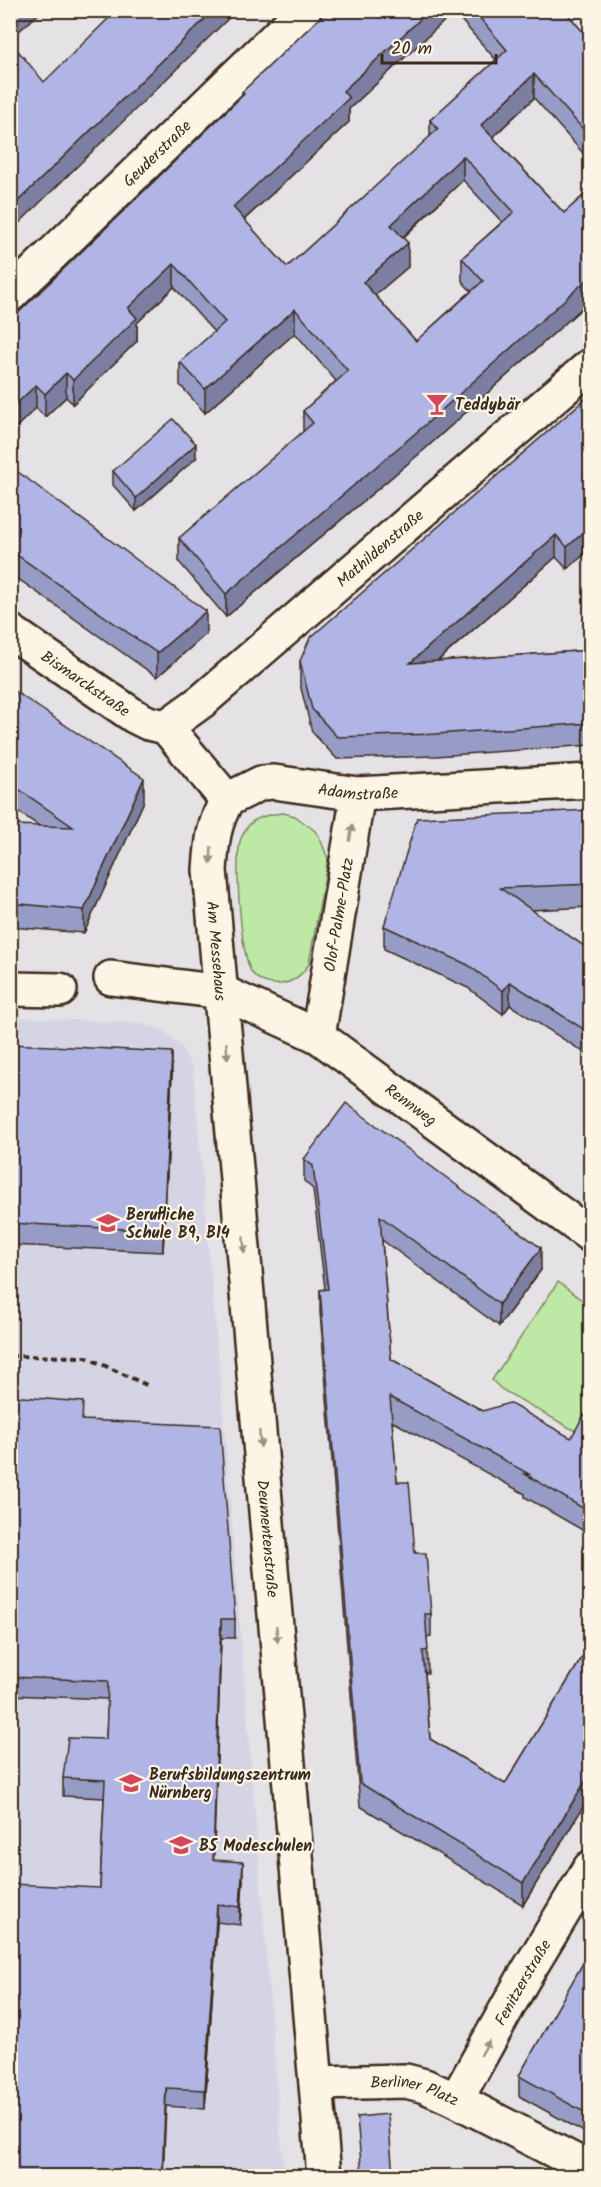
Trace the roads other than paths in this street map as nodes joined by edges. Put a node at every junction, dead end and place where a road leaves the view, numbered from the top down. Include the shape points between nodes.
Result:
1 (303, 10) edge
2 (10, 295) edge
3 (591, 366) edge
4 (10, 631) edge
5 (165, 727) junction
6 (591, 781) edge
7 (358, 794) junction
8 (227, 800) junction
9 (111, 978) dead end
10 (10, 989) edge
11 (60, 990) dead end
12 (222, 992) junction
13 (318, 1036) junction
14 (591, 1234) edge
15 (591, 1868) edge
16 (316, 2083) junction
17 (456, 2100) junction
18 (591, 2169) edge
19 (324, 2176) edge

1 - 2 street, Geuderstraße
3 - 5 street, Mathildenstraße via 202,701
4 - 5 street, Bismarckstraße via 134,716
5 - 8 street
6 - 7 street, Adamstraße
7 - 8 street, Adamstraße via 274,782 261,783
13 -> 7 street, Olof-Palme-Platz
8 -> 12 street, Am Messehaus via 217,817 210,870
9 - 12 street, Am Messehaus
10 - 11 street
12 - 13 street, Rennweg
12 -> 16 street, Deumentenstraße
13 - 14 street, Rennweg
17 -> 15 street, Fenitzerstraße
16 - 17 street, Berliner Platz via 406,2081
16 - 19 street
17 - 18 street, Berliner Platz

